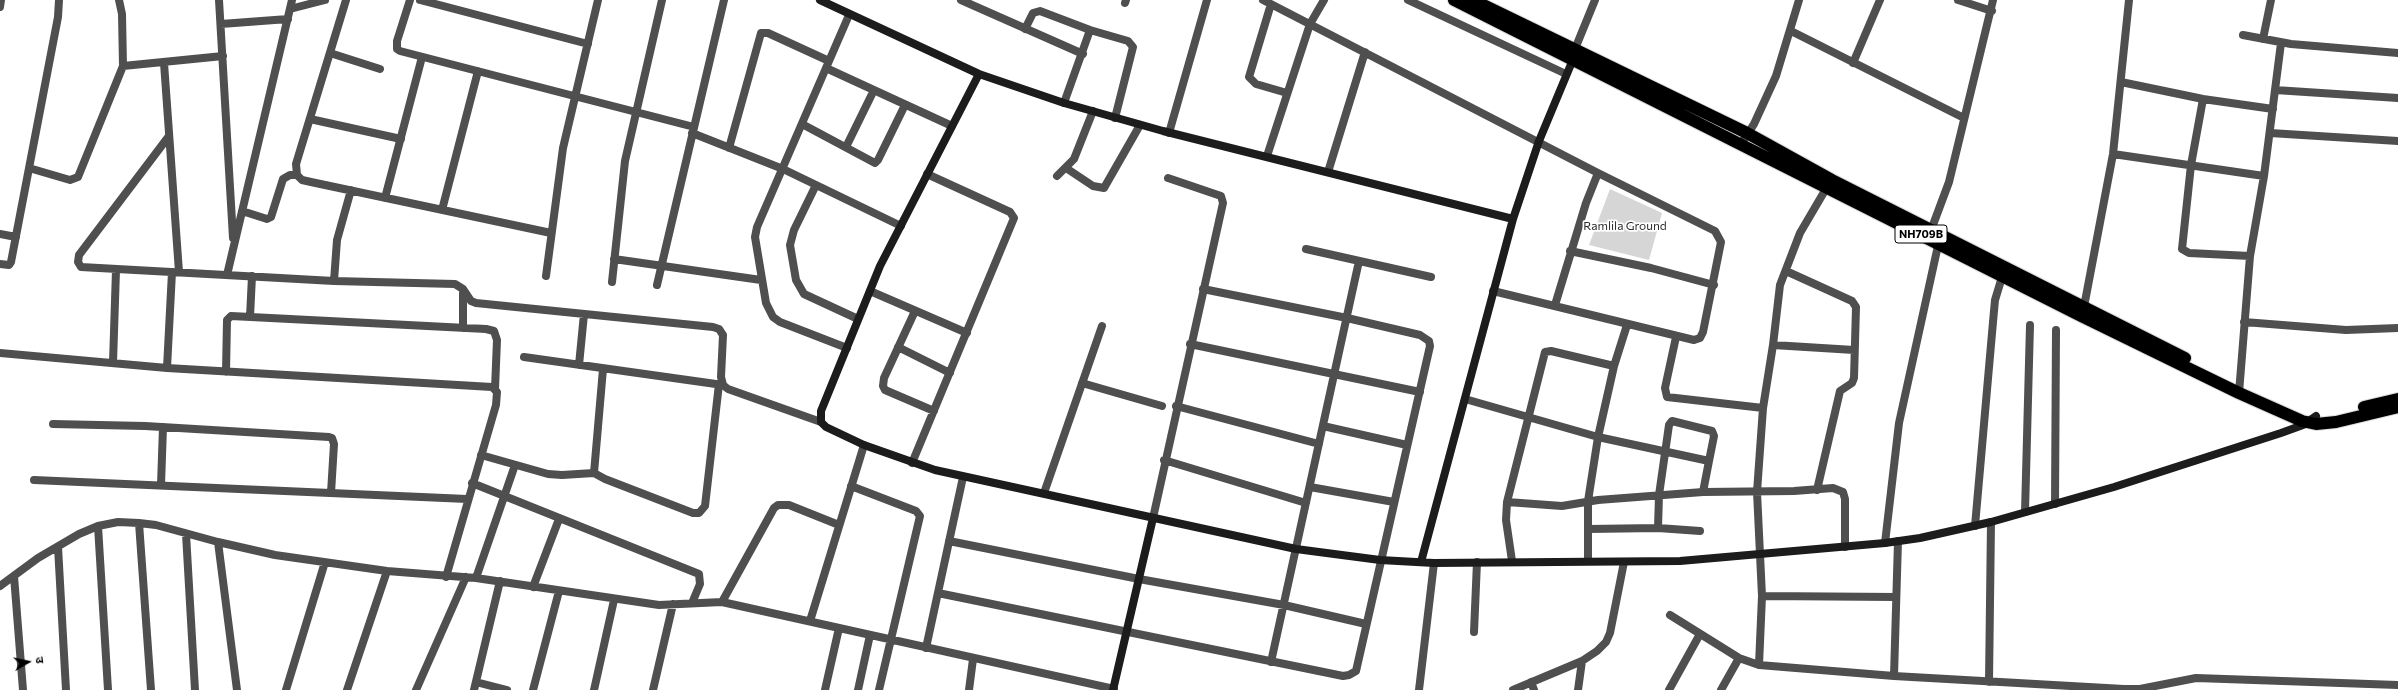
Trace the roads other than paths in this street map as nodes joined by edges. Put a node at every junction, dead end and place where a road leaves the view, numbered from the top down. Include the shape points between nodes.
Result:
1 (1, 0) edge
2 (59, 0) edge
3 (119, 0) edge
4 (219, 0) edge
5 (292, 0) edge
6 (325, 0) edge
7 (346, 0) edge
8 (410, 0) edge
9 (420, 0) edge
10 (598, 0) edge
11 (662, 0) edge
12 (724, 0) edge
13 (820, 0) edge
14 (961, 0) edge
15 (1207, 0) edge
16 (1263, 0) edge
17 (1324, 0) edge
18 (1408, 0) edge
19 (1454, 0) edge
20 (1473, 0) edge
21 (1595, 0) edge
22 (1799, 0) edge
23 (1880, 0) edge
24 (1958, 0) edge
25 (1994, 0) edge
26 (2129, 0) edge
27 (2271, 0) edge
28 (1271, 4) junction
29 (0, 7) edge
30 (290, 9) junction
31 (1992, 11) junction
32 (849, 15) junction
33 (288, 19) junction
34 (221, 24) junction
35 (1310, 24) junction
36 (1025, 29) junction
37 (1090, 30) junction
38 (1792, 30) junction
39 (2243, 35) dead end
40 (2263, 39) junction
41 (2280, 43) junction
42 (588, 44) junction
43 (1365, 52) junction
44 (330, 53) junction
45 (1575, 53) junction
46 (1083, 54) junction
47 (2398, 54) edge
48 (223, 56) junction
49 (422, 57) junction
50 (164, 63) junction
51 (1853, 63) junction
52 (828, 64) junction
53 (123, 66) junction
54 (380, 69) dead end
55 (478, 71) junction
56 (979, 74) junction
57 (1566, 74) junction
58 (2121, 82) junction
59 (874, 90) junction
60 (2275, 90) junction
61 (1287, 93) junction
62 (575, 95) junction
63 (2398, 98) edge
64 (2203, 100) junction
65 (1064, 103) junction
66 (905, 104) junction
67 (2273, 108) junction
68 (1093, 111) junction
69 (635, 112) junction
70 (1116, 118) junction
71 (1964, 118) junction
72 (310, 119) junction
73 (802, 124) junction
74 (1140, 125) junction
75 (952, 126) junction
76 (693, 130) junction
77 (1169, 132) junction
78 (1747, 133) junction
79 (2270, 133) junction
80 (169, 136) junction
81 (401, 139) junction
82 (1539, 141) junction
83 (2398, 141) edge
84 (1741, 144) junction
85 (846, 147) junction
86 (729, 148) junction
87 (2113, 154) junction
88 (1267, 156) junction
89 (2191, 165) junction
90 (29, 168) junction
91 (1066, 168) junction
92 (783, 169) junction
93 (1328, 172) junction
94 (1598, 173) junction
95 (927, 174) junction
96 (297, 175) junction
97 (1057, 176) dead end
98 (2264, 176) junction
99 (1168, 178) dead end
100 (816, 185) junction
101 (1827, 186) junction
102 (351, 190) junction
103 (385, 198) junction
104 (442, 210) junction
105 (242, 211) junction
106 (1513, 219) junction
107 (901, 226) junction
108 (0, 234) edge
109 (551, 234) junction
110 (1935, 236) junction
111 (16, 237) junction
112 (234, 247) junction
113 (1306, 249) dead end
114 (1570, 251) junction
115 (2250, 256) junction
116 (614, 259) junction
117 (1360, 261) junction
118 (0, 264) edge
119 (662, 265) junction
120 (116, 270) junction
121 (1786, 271) junction
122 (175, 272) junction
123 (227, 275) junction
124 (252, 276) junction
125 (546, 276) dead end
126 (1431, 277) dead end
127 (2002, 277) junction
128 (761, 280) junction
129 (334, 281) junction
130 (612, 282) dead end
131 (657, 285) dead end
132 (1714, 285) junction
133 (463, 289) junction
134 (1203, 289) junction
135 (870, 291) junction
136 (1493, 291) junction
137 (1555, 304) junction
138 (915, 311) junction
139 (2083, 312) junction
140 (584, 314) junction
141 (250, 317) junction
142 (1347, 318) junction
143 (858, 319) junction
144 (2244, 322) junction
145 (1627, 325) junction
146 (2030, 325) dead end
147 (1102, 326) dead end
148 (463, 328) junction
149 (2398, 328) edge
150 (2056, 330) dead end
151 (967, 333) junction
152 (1676, 337) junction
153 (1190, 344) junction
154 (1773, 345) junction
155 (847, 348) junction
156 (898, 348) junction
157 (1854, 350) junction
158 (0, 353) edge
159 (524, 357) dead end
160 (113, 363) junction
161 (579, 365) junction
162 (1614, 366) junction
163 (167, 368) junction
164 (603, 369) junction
165 (226, 372) junction
166 (950, 373) junction
167 (1335, 374) junction
168 (1082, 383) junction
169 (721, 384) junction
170 (495, 389) junction
171 (2240, 389) junction
172 (1420, 392) junction
173 (1465, 399) junction
174 (2398, 399) edge
175 (1162, 406) dead end
176 (1176, 406) junction
177 (2398, 407) edge
178 (1763, 408) junction
179 (934, 411) junction
180 (1528, 418) junction
181 (2312, 419) junction
182 (821, 422) junction
183 (53, 424) dead end
184 (1323, 426) junction
185 (163, 427) junction
186 (1598, 437) junction
187 (1319, 444) junction
188 (864, 445) junction
189 (1407, 445) junction
190 (1666, 452) junction
191 (481, 455) junction
192 (1164, 460) junction
193 (1709, 461) junction
194 (912, 463) junction
195 (515, 465) junction
196 (594, 473) junction
197 (963, 476) junction
198 (34, 480) dead end
199 (472, 483) junction
200 (161, 485) junction
201 (851, 486) junction
202 (1310, 487) junction
203 (1817, 490) junction
204 (1703, 492) junction
205 (1757, 492) junction
206 (331, 493) junction
207 (1044, 493) junction
208 (1659, 495) junction
209 (504, 497) junction
210 (467, 499) junction
211 (1588, 501) junction
212 (1394, 502) junction
213 (1507, 502) junction
214 (1306, 503) junction
215 (2055, 504) junction
216 (2025, 512) junction
217 (1153, 518) junction
218 (559, 519) junction
219 (1991, 522) junction
220 (139, 523) junction
221 (839, 525) junction
222 (98, 526) junction
223 (1975, 526) junction
224 (1658, 528) junction
225 (1588, 529) junction
226 (1700, 531) dead end
227 (186, 534) junction
228 (949, 541) junction
229 (1898, 541) junction
230 (218, 542) junction
231 (1885, 542) junction
232 (58, 547) junction
233 (1845, 547) junction
234 (1296, 549) junction
235 (1759, 555) junction
236 (1380, 560) junction
237 (1588, 560) junction
238 (1512, 561) junction
239 (325, 562) junction
240 (1421, 562) junction
241 (1477, 562) junction
242 (1624, 562) junction
243 (1434, 563) junction
244 (387, 571) junction
245 (14, 576) junction
246 (446, 577) junction
247 (466, 577) junction
248 (476, 578) junction
249 (1139, 579) junction
250 (500, 581) junction
251 (0, 586) edge
252 (533, 587) junction
253 (560, 591) junction
254 (938, 593) junction
255 (1762, 596) junction
256 (1896, 597) junction
257 (614, 600) junction
258 (722, 602) junction
259 (692, 603) junction
260 (673, 604) junction
261 (1284, 605) junction
262 (1670, 615) dead end
263 (810, 621) junction
264 (1366, 624) junction
265 (839, 628) junction
266 (1474, 632) dead end
267 (1126, 633) junction
268 (1700, 634) junction
269 (870, 635) junction
270 (890, 640) junction
271 (926, 648) junction
272 (973, 658) junction
273 (1739, 658) junction
274 (1582, 661) junction
275 (1271, 662) junction
276 (1759, 665) junction
277 (1894, 676) junction
278 (1989, 682) junction
279 (2398, 685) edge
280 (475, 686) edge
281 (1533, 686) edge
282 (2304, 686) edge
283 (1114, 689) edge
284 (23, 690) edge
285 (66, 690) edge
286 (108, 690) edge
287 (151, 690) edge
288 (195, 690) edge
289 (237, 690) edge
290 (286, 690) edge
291 (347, 690) edge
292 (416, 690) edge
293 (507, 690) edge
294 (533, 690) edge
295 (594, 690) edge
296 (653, 690) edge
297 (825, 690) edge
298 (858, 690) edge
299 (879, 690) edge
300 (969, 690) edge
301 (1419, 690) edge
302 (1513, 690) edge
303 (1578, 690) edge
304 (1669, 690) edge
305 (1721, 690) edge

1 - 29 street
2 - 90 street via 58,17
3 - 53 street via 122,14
4 - 34 street
5 - 30 street
6 - 30 street
7 - 44 street
8 - 49 street via 396,45 400,51
9 - 42 street
10 - 42 street
11 - 69 street
12 - 76 street
13 - 32 street
14 - 36 street
15 - 77 street
16 - 28 street
17 - 35 street
18 - 57 street
19 - 45 highway, NH709B
20 - 45 highway, NH709B
21 - 45 street
22 - 38 street
23 - 51 street
24 - 31 street
25 - 31 street
26 - 58 street
27 - 40 street
28 - 35 street
28 - 61 street via 1248,77 1256,84
30 - 33 street
31 - 71 street
32 - 52 street
32 - 56 street
33 - 34 street
33 - 105 street
34 - 48 street
35 - 43 street
35 - 61 street
36 - 37 street via 1033,13 1040,11
36 - 46 street
37 - 46 street
37 - 70 street via 1128,41 1133,46
38 - 51 street
38 - 78 street via 1776,76 1754,124
39 - 40 street
40 - 41 street
41 - 47 street
41 - 60 street
42 - 62 street
43 - 82 street
43 - 93 street
44 - 54 street
44 - 72 street
45 - 57 street
45 - 78 highway, NH709B
45 - 84 highway, NH709B
46 - 65 street
48 - 50 street
48 - 112 street
49 - 55 street
49 - 81 street
50 - 53 street
50 - 80 street
51 - 71 street
52 - 59 street
52 - 73 street
52 - 86 street via 768,33 761,33
53 - 90 street via 78,177 70,180
55 - 62 street
55 - 104 street
56 - 65 street
56 - 75 street
57 - 82 street
58 - 64 street
58 - 87 street
59 - 66 street
59 - 85 street
60 - 63 street
60 - 67 street
61 - 88 street
62 - 69 street
62 - 109 street via 563,148
64 - 67 street
64 - 89 street
65 - 68 street
66 - 75 street
66 - 85 street via 877,162
67 - 79 street
68 - 70 street
68 - 91 street via 1074,159
69 - 76 street
69 - 116 street via 625,162
70 - 74 street
71 - 110 street
72 - 81 street
72 - 96 street via 296,164
73 - 85 street
73 - 92 street
74 - 77 street
74 - 91 street via 1104,188 1093,186
75 - 95 street
76 - 86 street
76 - 119 street
77 - 88 street
78 - 84 street
78 - 110 highway, NH709B
79 - 83 street
79 - 98 street
80 - 120 street via 79,255 78,262 81,267
80 - 122 street
81 - 103 street
82 - 94 street
82 - 106 street
84 - 101 highway, NH709B
86 - 92 street
87 - 89 street
87 - 139 street
88 - 93 street
89 - 98 street
89 - 115 street via 2182,248 2189,253
90 - 111 street
91 - 97 street
92 - 100 street
92 - 128 street via 755,237
93 - 106 street
94 - 114 street
94 - 132 street via 1715,231 1721,242
95 - 107 street
95 - 151 street via 1010,212 1014,218
96 - 102 street via 302,180
96 - 105 street via 290,175 284,179 272,217 267,219
98 - 115 street
99 - 134 street via 1218,195 1223,200
100 - 107 street
100 - 143 street via 794,230 790,245 796,280 804,294
101 - 110 highway, NH709B
101 - 121 street via 1800,233
102 - 103 street
102 - 129 street via 337,240
103 - 104 street
104 - 109 street
105 - 112 street
106 - 136 street
107 - 135 street
108 - 111 street
109 - 125 street
110 - 127 highway, NH709B
110 - 139 highway, NH709B
110 - 231 street via 1899,423
111 - 118 street via 11,262 9,265
112 - 123 street
113 - 117 street
114 - 132 street via 1651,268
114 - 137 street
115 - 144 street
116 - 119 street
116 - 130 street
117 - 126 street
117 - 142 street
119 - 128 street
119 - 131 street
120 - 122 street
120 - 160 street
121 - 154 street via 1780,285
121 - 157 street via 1854,304
122 - 123 street
122 - 163 street
123 - 124 street
124 - 129 street
124 - 141 street
127 - 139 highway, NH709B
127 - 223 street via 1994,315
128 - 155 street via 766,303 773,317
129 - 133 street via 455,284
132 - 152 street via 1700,338 1694,340
133 - 140 street via 467,297 476,303
133 - 148 street
134 - 142 street
134 - 153 street
135 - 138 street
135 - 143 street
136 - 137 street
136 - 173 street
137 - 145 street
138 - 151 street
138 - 156 street
139 - 171 highway, NH709B
140 - 161 street
140 - 169 street via 713,327 719,330 724,343
141 - 148 street
141 - 165 street via 228,318
142 - 167 street
142 - 172 street via 1426,338 1430,346
143 - 155 street
144 - 149 street via 2346,330
144 - 171 street
145 - 152 street
145 - 162 street
146 - 216 street
147 - 168 street
148 - 170 street via 490,329 496,335
150 - 215 street
151 - 166 street
152 - 178 street via 1665,388 1667,398
153 - 167 street
153 - 176 street
154 - 157 street
154 - 178 street
155 - 182 street via 821,411
156 - 166 street
156 - 179 street via 884,378 883,386 886,390
157 - 203 street via 1854,381 1840,391
158 - 160 street
159 - 161 street
160 - 163 street
161 - 164 street
162 - 180 street via 1547,350 1543,356
162 - 186 street
163 - 165 street
164 - 169 street
164 - 196 street
165 - 170 street
166 - 179 street
167 - 172 street
167 - 184 street
168 - 175 street
168 - 207 street
169 - 182 street
169 - 196 street via 707,498 703,511 693,513
170 - 191 street via 496,405
171 - 181 highway, NH709B via 2304,413
172 - 189 street
173 - 180 street
173 - 240 street
174 - 181 highway, NH709B
176 - 187 street
176 - 192 street
177 - 181 highway, NH709B via 2336,422
178 - 205 street
179 - 194 street
180 - 186 street
180 - 213 street
181 - 215 street via 2114,487
182 - 188 street via 826,427
183 - 185 street
184 - 187 street
184 - 189 street
185 - 200 street
185 - 206 street via 332,438 334,444
186 - 190 street
186 - 211 street
187 - 202 street
188 - 194 street
188 - 201 street
189 - 212 street
190 - 193 street
190 - 193 street via 1669,425 1674,421 1712,431 1714,436
190 - 208 street
191 - 195 street
191 - 199 street
192 - 214 street
192 - 217 street
193 - 204 street
194 - 197 street
195 - 196 street via 555,475
195 - 209 street
197 - 207 street
197 - 228 street
198 - 200 street
199 - 209 street
199 - 210 street
200 - 206 street
201 - 221 street
201 - 270 street via 919,513 920,519
202 - 212 street
202 - 214 street
203 - 205 street
203 - 233 street via 1833,488 1843,492
204 - 205 street
204 - 208 street
205 - 235 street
206 - 210 street
207 - 217 street
208 - 211 street
208 - 224 street
209 - 218 street
209 - 248 street
210 - 246 street
211 - 213 street via 1549,506
211 - 225 street
212 - 236 street
213 - 238 street via 1506,520
214 - 234 street
215 - 216 street
216 - 219 street
217 - 234 street
217 - 249 street
218 - 252 street
218 - 259 street via 699,574 700,584
219 - 223 street
219 - 278 street
220 - 222 street via 118,522
220 - 227 street
220 - 287 street
221 - 258 street via 789,505 778,505 770,514
221 - 263 street
222 - 232 street
222 - 286 street
223 - 229 street
224 - 225 street
224 - 226 street
225 - 237 street
227 - 230 street
227 - 288 street
228 - 249 street
228 - 254 street
229 - 231 street
229 - 256 street
230 - 239 street via 275,555
230 - 289 street
231 - 233 street
232 - 245 street
232 - 285 street
233 - 235 street
234 - 236 street
234 - 261 street
235 - 242 street
235 - 255 street
236 - 240 street
236 - 264 street
237 - 238 street
237 - 242 street
238 - 241 street
239 - 244 street
239 - 290 street
240 - 243 street
241 - 243 street
241 - 266 street
242 - 274 street via 1610,633 1606,642
243 - 301 street
244 - 246 street
244 - 291 street
245 - 251 street
245 - 284 street
246 - 247 street
247 - 248 street
247 - 292 street
248 - 250 street
249 - 261 street
249 - 267 street
250 - 252 street
250 - 280 street
252 - 253 street
253 - 257 street
253 - 294 street
254 - 267 street
254 - 271 street
255 - 256 street
255 - 276 street
256 - 277 street
257 - 260 street
257 - 295 street
258 - 259 street
258 - 263 street
259 - 260 street
260 - 296 street
261 - 264 street
261 - 275 street
262 - 268 street
263 - 265 street
264 - 275 street via 1358,666 1349,676
265 - 269 street
265 - 297 street
267 - 275 street
267 - 283 street
268 - 273 street
268 - 304 street
269 - 270 street
269 - 298 street
270 - 271 street
270 - 299 street
271 - 272 street
272 - 283 street
272 - 300 street
273 - 276 street
273 - 305 street
274 - 281 street
274 - 303 street
276 - 277 street
277 - 278 street
278 - 282 street via 2140,689 2196,678
279 - 282 street
280 - 293 street
281 - 302 street

